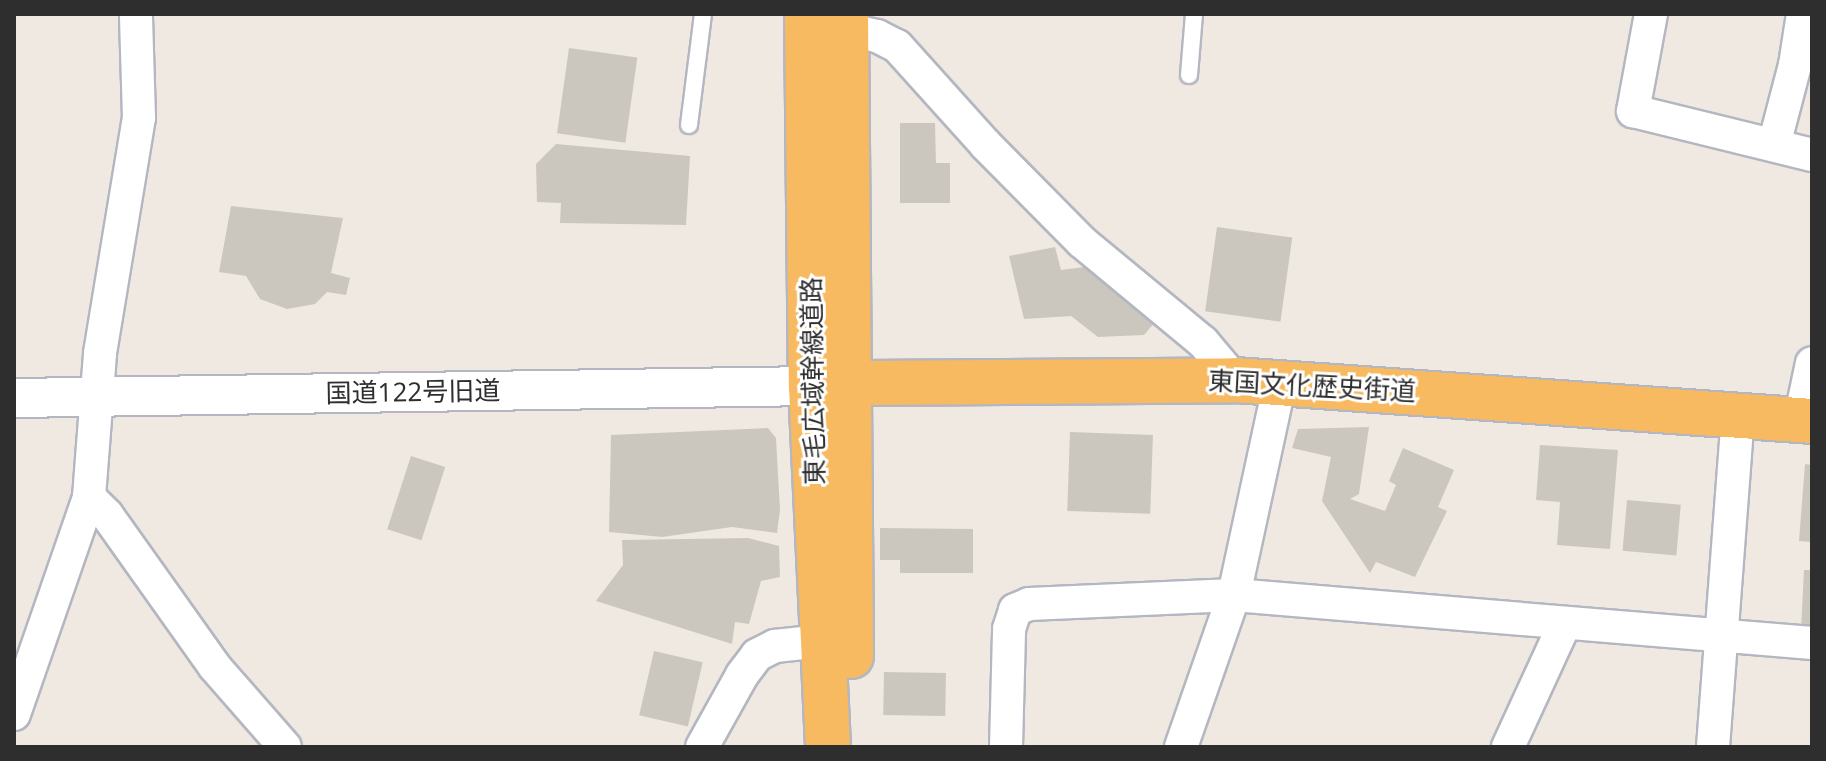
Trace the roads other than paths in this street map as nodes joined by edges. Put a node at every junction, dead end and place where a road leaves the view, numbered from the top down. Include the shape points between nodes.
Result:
1 (136, 14) edge
2 (703, 14) edge
3 (1194, 14) edge
4 (1651, 14) edge
5 (1803, 14) edge
6 (833, 19) edge
7 (1189, 75) dead end
8 (689, 125) dead end
9 (1774, 145) junction
10 (1812, 155) edge
11 (1812, 363) edge
12 (1235, 380) junction
13 (1280, 382) junction
14 (830, 384) junction
15 (96, 396) junction
16 (14, 398) edge
17 (1738, 416) junction
18 (1806, 420) edge
19 (89, 497) junction
20 (1234, 595) junction
21 (1565, 623) junction
22 (1722, 634) junction
23 (822, 641) junction
24 (1812, 643) edge
25 (14, 714) edge
26 (285, 747) edge
27 (702, 747) edge
28 (828, 747) edge
29 (851, 747) edge
30 (1006, 747) edge
31 (1181, 747) edge
32 (1508, 747) edge
33 (1713, 747) edge

1 - 15 street via 139,118
2 - 8 lane
3 - 7 lane
4 - 9 street via 1633,111
5 - 9 street
6 - 12 street via 897,46 1082,242 1203,342
6 - 14 highway, 東毛広域幹線道路
9 - 10 street
11 - 18 street
12 - 13 highway, 東国文化歴史街道
12 - 14 highway, 東国文化歴史街道
13 - 17 highway, 東国文化歴史街道
13 - 20 street
14 - 15 street, 国道122号旧道
14 - 23 highway, 東毛広域幹線道路
14 - 29 highway, 東毛広域幹線道路
15 - 16 street, 国道122号旧道
15 - 19 street
17 - 18 highway, 東国文化歴史街道
17 - 22 street
19 - 25 street
19 - 26 street via 215,667
20 - 21 street
20 - 30 street via 1029,604 1015,610 1009,629
20 - 31 street
21 - 22 street
21 - 32 street
22 - 24 street
22 - 33 street
23 - 27 street via 775,646 757,655
23 - 28 highway, 東毛広域幹線道路

